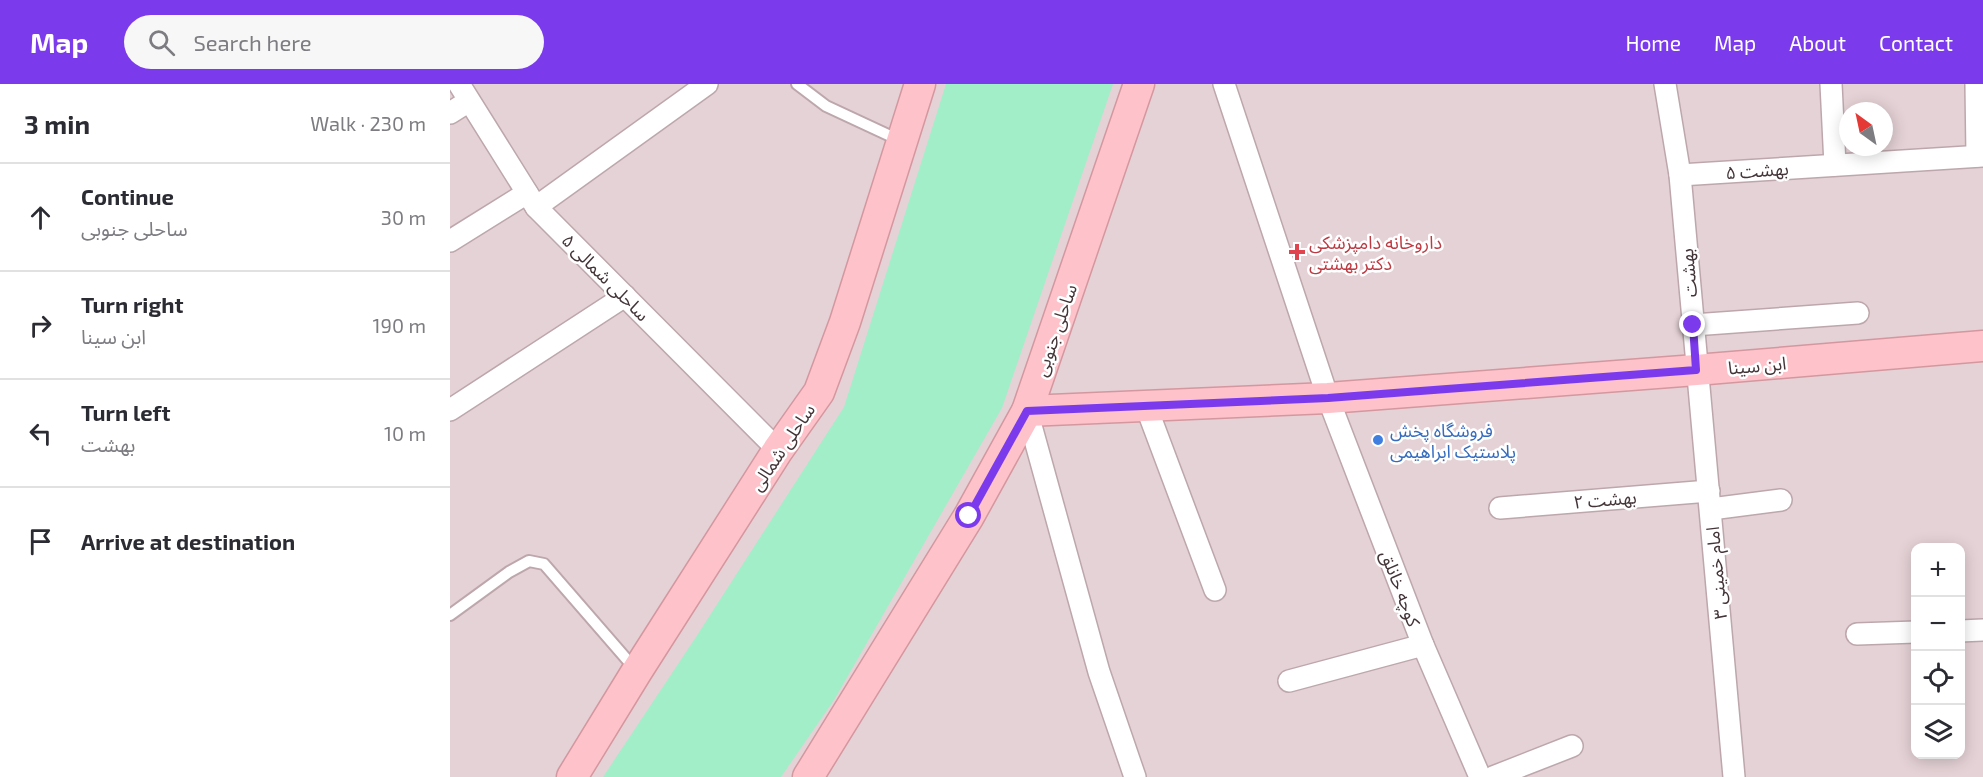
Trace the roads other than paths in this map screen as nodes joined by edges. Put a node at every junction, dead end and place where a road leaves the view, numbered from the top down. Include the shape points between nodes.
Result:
1 (707, 84) edge
2 (797, 84) edge
3 (920, 84) edge
4 (1139, 84) edge
5 (1224, 84) edge
6 (1665, 84) edge
7 (1831, 84) edge
8 (1976, 84) edge
9 (464, 92) edge
10 (450, 113) edge
11 (901, 142) junction
12 (1980, 156) edge
13 (1835, 165) junction
14 (1680, 176) junction
15 (532, 200) junction
16 (450, 241) edge
17 (625, 296) junction
18 (1858, 313) dead end
19 (1693, 325) junction
20 (1983, 346) edge
21 (1696, 370) junction
22 (1328, 398) junction
23 (1146, 406) junction
24 (450, 410) edge
25 (1027, 411) junction
26 (778, 450) junction
27 (1710, 500) junction
28 (1781, 500) dead end
29 (1500, 508) dead end
30 (1215, 590) dead end
31 (450, 615) edge
32 (1983, 630) edge
33 (1965, 631) edge
34 (1911, 632) edge
35 (1857, 634) dead end
36 (1424, 645) junction
37 (637, 671) junction
38 (1289, 681) dead end
39 (1572, 746) dead end
40 (572, 777) edge
41 (808, 777) edge
42 (1135, 777) edge
43 (1480, 777) edge
44 (1493, 777) edge
45 (1734, 777) edge

1 - 15 street
2 - 11 lane via 826,106
3 - 11 street, ساحلی شمالی
4 - 25 street, ساحلی جنوبی
5 - 22 street, کوچه خانلق
6 - 14 street, بهشت
7 - 13 street
8 - 12 street
9 - 10 street
9 - 15 street, ساحلی شمالی ۵
11 - 26 street, ساحلی شمالی via 819,393
12 - 13 street, بهشت ۵
13 - 14 street, بهشت ۵
14 - 19 street, بهشت
15 - 16 street
15 - 17 street, ساحلی شمالی ۵
17 - 24 street
17 - 26 street, ساحلی شمالی ۵
18 - 19 street
19 - 21 street, بهشت
20 - 21 street, ابن سینا
21 - 22 street, ابن سینا
21 - 27 street, امام خمینی ۳
22 - 23 street, ابن سینا
22 - 36 street, کوچه خانلق
23 - 25 street, ابن سینا
23 - 30 street
25 - 41 street, ساحلی جنوبی via 969,516
25 - 42 street via 1099,672
26 - 37 street, ساحلی شمالی
27 - 28 street, بهشت ۲
27 - 29 street, بهشت ۲
27 - 45 street, امام خمینی ۳
31 - 37 lane via 508,572 529,561 544,564
32 - 33 street
34 - 35 street
36 - 38 street
36 - 43 street, کوچه خانلق
37 - 40 street, ساحلی شمالی
39 - 44 street

